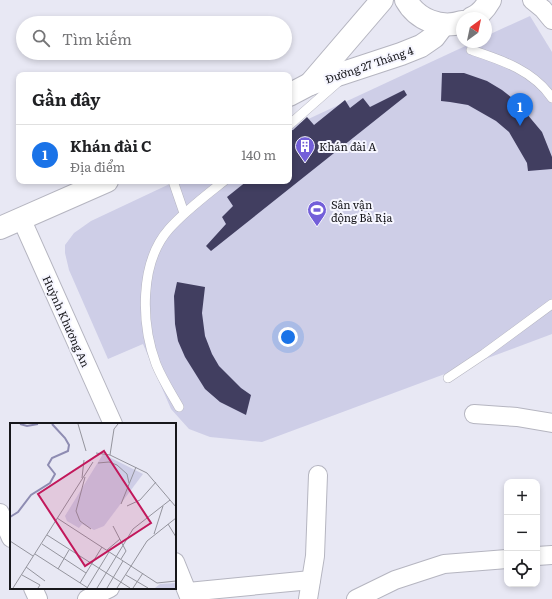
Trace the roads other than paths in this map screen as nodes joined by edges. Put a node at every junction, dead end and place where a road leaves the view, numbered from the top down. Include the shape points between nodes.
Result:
1 (382, 0) edge
2 (406, 0) edge
3 (490, 0) edge
4 (532, 0) edge
5 (480, 12) edge
6 (552, 20) edge
7 (453, 24) edge
8 (470, 50) dead end
9 (351, 70) junction
10 (310, 84) junction
11 (292, 93) edge
12 (552, 98) edge
13 (292, 122) edge
14 (100, 184) edge
15 (174, 184) edge
16 (220, 184) edge
17 (184, 214) junction
18 (21, 218) junction
19 (0, 228) edge
20 (552, 304) edge
21 (448, 378) dead end
22 (179, 407) dead end
23 (474, 414) dead end
24 (113, 423) edge
25 (552, 423) edge
26 (318, 475) dead end
27 (0, 513) edge
28 (10, 536) edge
29 (552, 555) edge
30 (540, 556) edge
31 (504, 559) edge
32 (176, 564) edge
33 (311, 580) junction
34 (33, 589) edge
35 (108, 589) edge
36 (189, 596) edge
37 (38, 599) edge
38 (87, 599) edge
39 (308, 599) edge
40 (356, 599) edge

1 - 10 street, Đường 27 Tháng 4
2 - 7 street via 417,14 426,20
3 - 5 street
4 - 6 street
7 - 9 street, Đường 27 Tháng 4 via 421,46
8 - 12 lane via 527,74
9 - 10 street, Đường 27 Tháng 4
9 - 13 lane
10 - 11 street, Đường 27 Tháng 4
14 - 18 street
15 - 17 lane
16 - 17 lane
17 - 22 lane via 168,230 156,248 150,266 145,302 150,345 161,375
18 - 19 street
18 - 24 street, Huỳnh Khương An
20 - 21 lane
23 - 25 street via 511,416
26 - 33 street via 315,556
27 - 28 street
29 - 30 street
31 - 40 street via 444,564 395,580
32 - 36 street
33 - 36 street
33 - 39 street
34 - 37 street
35 - 38 street

